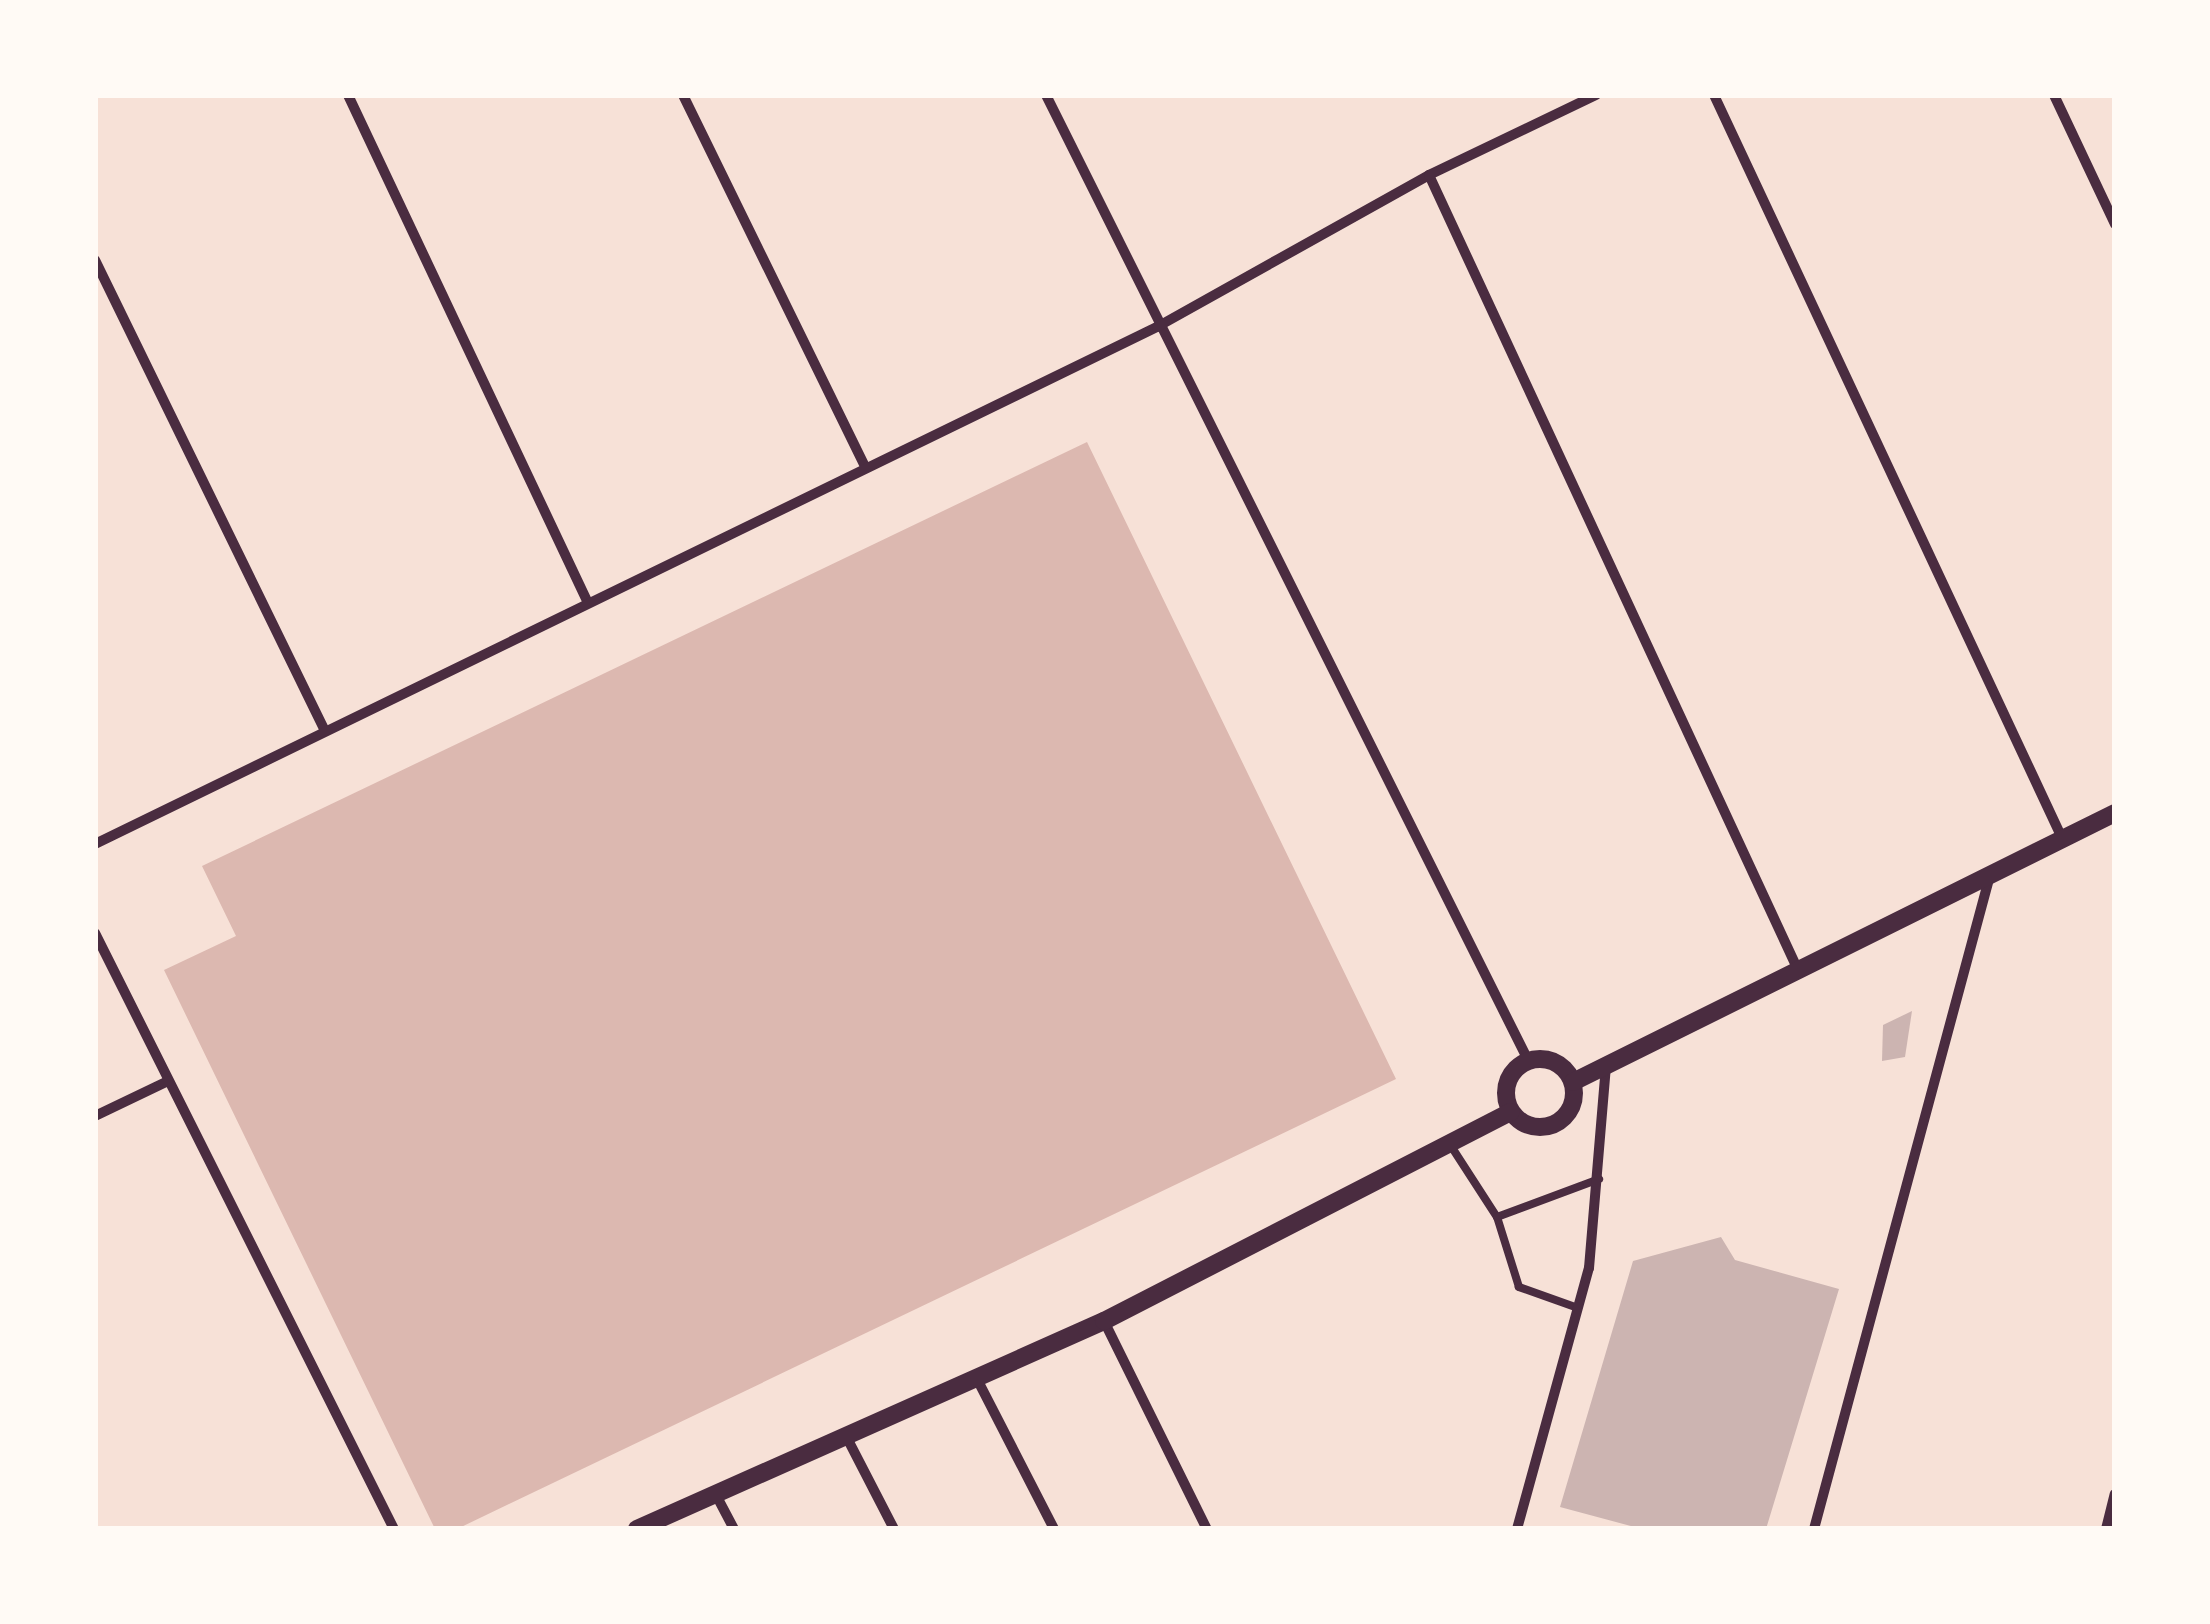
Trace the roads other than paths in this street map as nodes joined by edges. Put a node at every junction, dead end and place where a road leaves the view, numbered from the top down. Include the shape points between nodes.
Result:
1 (348, 95) edge
2 (683, 95) edge
3 (1046, 95) edge
4 (1596, 95) edge
5 (1714, 95) edge
6 (2054, 95) edge
7 (1429, 175) junction
8 (2115, 224) edge
9 (95, 260) edge
10 (1157, 327) junction
11 (865, 466) junction
12 (588, 603) junction
13 (325, 730) junction
14 (2115, 813) edge
15 (2063, 840) junction
16 (95, 844) edge
17 (1989, 879) junction
18 (95, 933) edge
19 (1799, 972) junction
20 (1528, 1060) junction
21 (1606, 1067) junction
22 (168, 1081) junction
23 (1573, 1082) junction
24 (1510, 1112) junction
25 (95, 1116) edge
26 (1451, 1146) junction
27 (1598, 1179) junction
28 (1497, 1217) junction
29 (1578, 1308) junction
30 (1104, 1320) junction
31 (978, 1379) junction
32 (846, 1436) junction
33 (716, 1493) junction
34 (2115, 1494) edge
35 (394, 1529) edge
36 (637, 1529) edge
37 (734, 1529) edge
38 (894, 1529) edge
39 (1054, 1529) edge
40 (1207, 1529) edge
41 (1518, 1529) edge
42 (1814, 1529) edge
43 (2106, 1529) edge

1 - 12 street
2 - 11 street
3 - 10 street
4 - 7 street
5 - 15 street
6 - 8 street
7 - 10 street
7 - 19 street
9 - 13 street
10 - 11 street
10 - 20 street
11 - 12 street
12 - 13 street
13 - 16 street
14 - 15 street
15 - 17 street
17 - 19 street
17 - 42 street
18 - 22 street
19 - 21 street
20 - 23 street via 1546,1058
20 - 24 street via 1504,1092
21 - 23 street
21 - 27 street
22 - 25 street
22 - 35 street
23 - 24 street via 1563,1119 1525,1126
24 - 26 street
26 - 28 lane
26 - 30 street
27 - 28 lane
27 - 29 street
28 - 29 lane via 1519,1287
29 - 41 street
30 - 31 street
30 - 40 street
31 - 32 street
31 - 39 street
32 - 33 street
32 - 38 street
33 - 36 street
33 - 37 street
34 - 43 street

